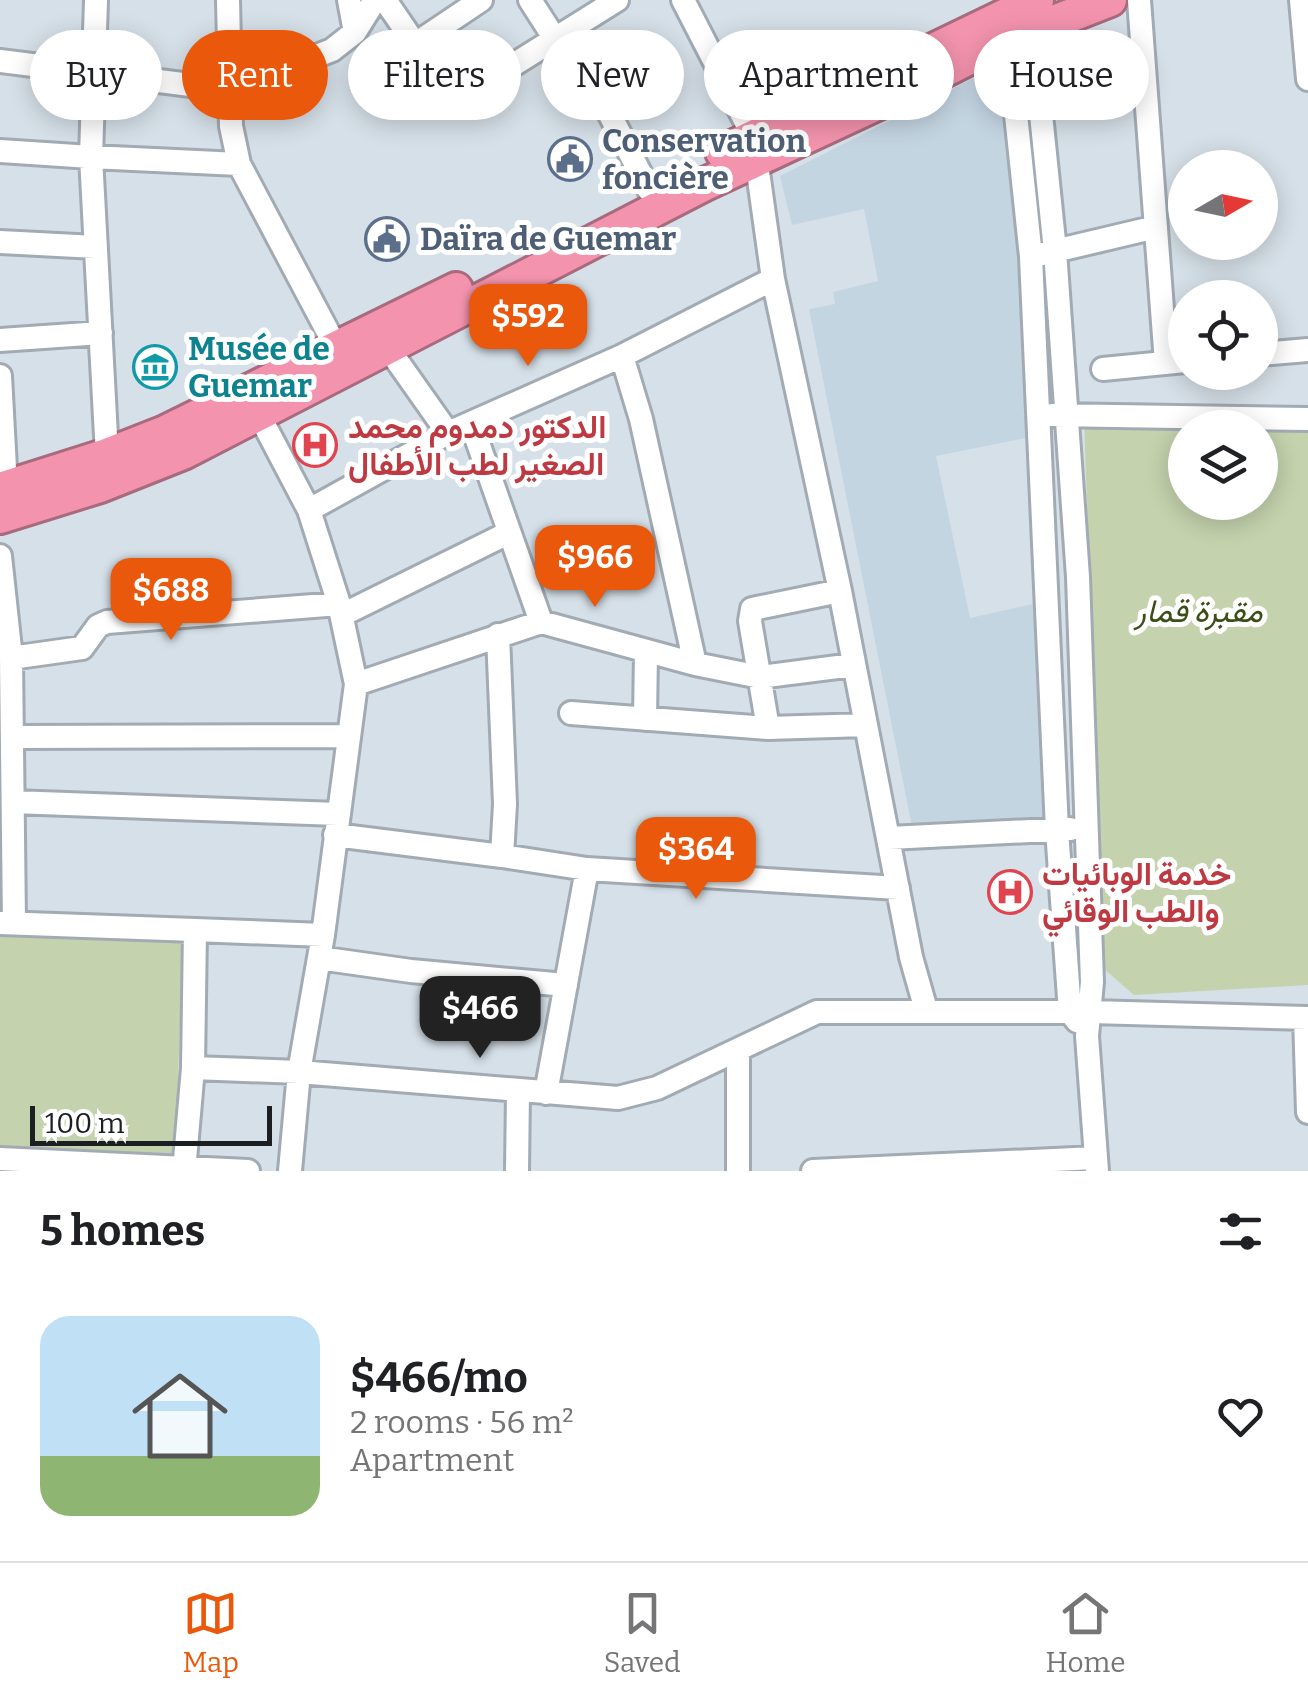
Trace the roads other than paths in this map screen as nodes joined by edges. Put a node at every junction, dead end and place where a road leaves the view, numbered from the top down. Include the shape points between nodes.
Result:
1 (96, 0) edge
2 (228, 0) edge
3 (349, 0) edge
4 (376, 0) edge
5 (385, 0) edge
6 (481, 0) edge
7 (530, 0) edge
8 (617, 0) edge
9 (683, 0) edge
10 (1110, 0) edge
11 (1139, 0) edge
12 (1301, 0) edge
13 (1033, 11) edge
14 (94, 30) edge
15 (229, 30) edge
16 (355, 30) edge
17 (356, 30) edge
18 (404, 30) edge
19 (436, 30) edge
20 (557, 30) edge
21 (569, 30) edge
22 (997, 30) edge
23 (974, 45) edge
24 (0, 61) edge
25 (30, 64) edge
26 (1308, 76) edge
27 (91, 120) edge
28 (231, 120) edge
29 (609, 120) edge
30 (1018, 120) edge
31 (1043, 120) edge
32 (755, 147) junction
33 (0, 152) edge
34 (91, 157) junction
35 (239, 164) junction
36 (649, 190) junction
37 (1156, 227) junction
38 (0, 242) edge
39 (96, 247) junction
40 (1056, 251) junction
41 (1031, 257) junction
42 (773, 279) junction
43 (1168, 312) edge
44 (420, 319) junction
45 (101, 334) junction
46 (0, 340) edge
47 (388, 348) junction
48 (337, 349) junction
49 (1308, 350) edge
50 (1278, 352) edge
51 (622, 356) junction
52 (1168, 363) edge
53 (1102, 369) dead end
54 (0, 376) edge
55 (258, 414) junction
56 (1040, 415) junction
57 (1067, 415) junction
58 (1308, 420) edge
59 (471, 424) junction
60 (448, 433) junction
61 (107, 456) junction
62 (2, 498) edge
63 (309, 510) junction
64 (508, 533) junction
65 (0, 556) edge
66 (840, 592) junction
67 (340, 610) junction
68 (541, 622) junction
69 (498, 635) junction
70 (646, 652) junction
71 (11, 658) junction
72 (695, 664) junction
73 (853, 665) junction
74 (760, 677) junction
75 (356, 684) junction
76 (1052, 684) junction
77 (1080, 684) junction
78 (571, 713) dead end
79 (645, 720) junction
80 (866, 725) junction
81 (768, 728) junction
82 (347, 736) junction
83 (12, 737) junction
84 (12, 802) junction
85 (336, 824) junction
86 (1086, 829) junction
87 (1057, 830) junction
88 (889, 838) junction
89 (502, 856) junction
90 (588, 869) junction
91 (898, 888) junction
92 (7, 923) edge
93 (195, 930) junction
94 (321, 947) junction
95 (566, 986) junction
96 (926, 1010) junction
97 (1307, 1018) edge
98 (1083, 1020) junction
99 (738, 1052) junction
100 (193, 1068) junction
101 (299, 1072) junction
102 (1307, 1085) edge
103 (518, 1090) junction
104 (546, 1093) junction
105 (1308, 1112) edge
106 (0, 1159) edge
107 (1097, 1165) edge
108 (66, 1166) edge
109 (184, 1169) edge
110 (248, 1171) edge
111 (290, 1171) edge
112 (517, 1171) edge
113 (738, 1171) edge
114 (813, 1171) edge

1 - 14 street
2 - 15 street
3 - 16 street
4 - 17 street
5 - 18 street
6 - 19 street
7 - 20 street
8 - 21 street
9 - 32 street
10 - 13 highway
11 - 37 street
12 - 26 street
13 - 22 highway
23 - 32 highway via 900,94
24 - 25 street
27 - 34 street
28 - 35 street
29 - 36 street
30 - 41 street
31 - 40 street
32 - 36 highway
32 - 42 street
32 - 44 highway
33 - 34 street
34 - 35 street
34 - 39 street
35 - 48 street
36 - 44 highway
37 - 40 street
37 - 43 street
38 - 39 street
39 - 45 street
40 - 41 street
40 - 57 street
41 - 56 street
42 - 51 street
42 - 66 street
44 - 47 highway
44 - 48 highway
45 - 46 street
45 - 61 street
47 - 55 highway
47 - 60 street
48 - 61 highway
49 - 50 street
51 - 59 street
51 - 72 street
52 - 53 street
54 - 62 street
55 - 62 highway via 183,454 100,486
55 - 63 street
56 - 57 street
56 - 76 street
57 - 58 street
57 - 77 street
59 - 60 street
59 - 64 street
60 - 63 street
61 - 62 highway
63 - 67 street
64 - 67 street
64 - 68 street
65 - 71 street
66 - 73 street
66 - 74 street via 752,609
67 - 71 street via 107,622 82,648
67 - 75 street
68 - 69 street
68 - 70 street
69 - 75 street
69 - 89 street
70 - 72 street
70 - 79 street
71 - 83 street
72 - 74 street
73 - 74 street
73 - 80 street
74 - 81 street
75 - 82 street
76 - 77 street
76 - 87 street
77 - 86 street
78 - 79 street
79 - 81 street
80 - 81 street
80 - 88 street
82 - 83 street
82 - 85 street
83 - 84 street
84 - 85 street
84 - 92 street
85 - 89 street
85 - 94 street
86 - 87 street
86 - 98 street
87 - 88 street
87 - 98 street
88 - 91 street
89 - 90 street
90 - 91 street
90 - 95 street
91 - 96 street
92 - 93 street
93 - 94 street
93 - 100 street
94 - 95 street via 411,971
94 - 101 street
95 - 104 street
96 - 98 street
96 - 99 street via 817,1012
97 - 98 street
97 - 102 street
98 - 107 street
99 - 104 street via 637,1096
99 - 113 street
100 - 101 street
100 - 109 street
101 - 103 street
101 - 111 street
102 - 105 street
103 - 104 street
103 - 112 street
106 - 108 street
107 - 114 street
108 - 109 street
109 - 110 street

